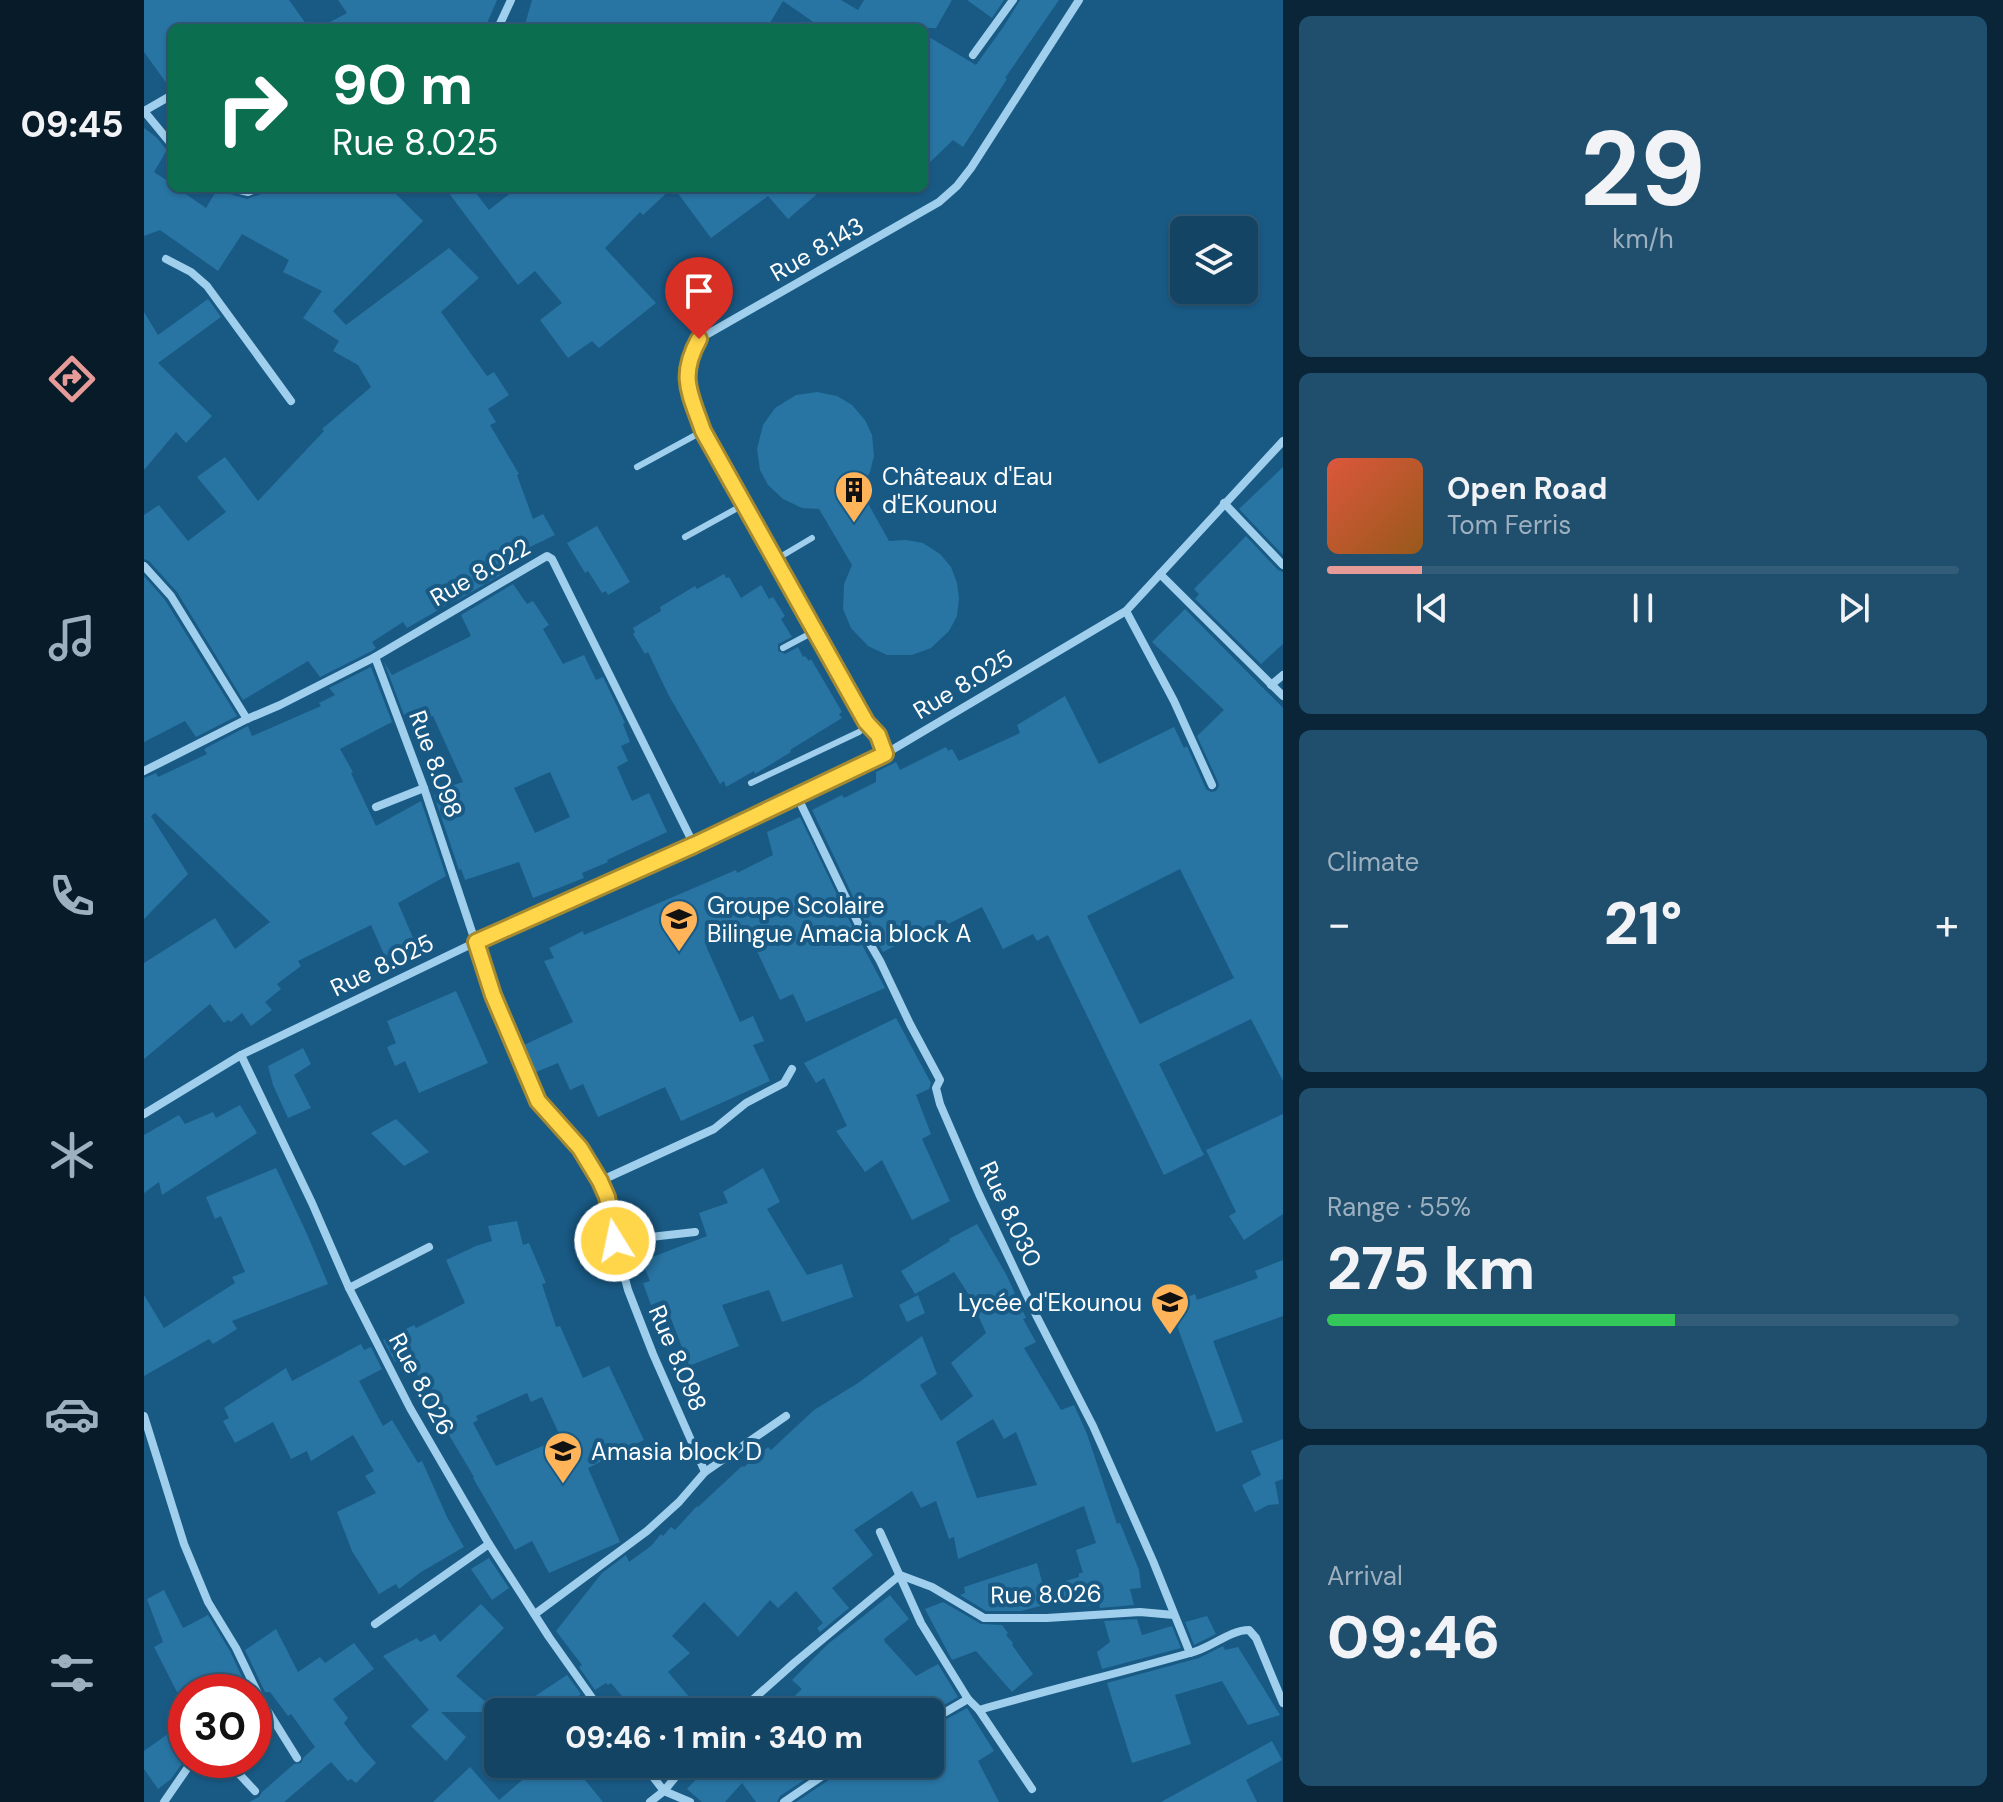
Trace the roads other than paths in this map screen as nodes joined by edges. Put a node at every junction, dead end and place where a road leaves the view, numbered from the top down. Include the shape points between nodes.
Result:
1 (511, 0) edge
2 (1013, 0) edge
3 (1079, 0) edge
4 (500, 24) edge
5 (973, 55) dead end
6 (168, 97) edge
7 (144, 111) edge
8 (168, 140) edge
9 (166, 259) dead end
10 (291, 401) dead end
11 (703, 431) junction
12 (1281, 447) edge
13 (637, 467) dead end
14 (1224, 503) junction
15 (743, 505) junction
16 (685, 537) dead end
17 (812, 538) dead end
18 (775, 560) junction
19 (1283, 565) edge
20 (144, 566) edge
21 (1160, 574) junction
22 (1126, 611) junction
23 (815, 631) junction
24 (783, 648) dead end
25 (375, 657) junction
26 (1283, 675) edge
27 (1271, 685) junction
28 (1283, 696) edge
29 (247, 719) junction
30 (866, 722) junction
31 (885, 754) junction
32 (144, 771) edge
33 (751, 783) dead end
34 (1212, 785) dead end
35 (424, 788) junction
36 (797, 796) junction
37 (376, 807) dead end
38 (694, 845) junction
39 (476, 942) junction
40 (241, 1055) junction
41 (792, 1069) dead end
42 (144, 1114) edge
43 (600, 1181) junction
44 (695, 1232) dead end
45 (615, 1241) junction
46 (429, 1247) dead end
47 (349, 1288) junction
48 (786, 1416) dead end
49 (145, 1422) edge
50 (705, 1472) junction
51 (880, 1532) dead end
52 (489, 1544) junction
53 (900, 1575) junction
54 (535, 1614) junction
55 (1174, 1615) junction
56 (375, 1624) dead end
57 (1190, 1653) junction
58 (246, 1674) edge
59 (592, 1698) edge
60 (755, 1698) edge
61 (968, 1699) junction
62 (1283, 1703) edge
63 (979, 1710) junction
64 (944, 1713) edge
65 (272, 1724) edge
66 (297, 1758) dead end
67 (181, 1778) edge
68 (243, 1778) edge
69 (654, 1778) edge
70 (675, 1778) edge
71 (819, 1778) edge
72 (1032, 1789) dead end
73 (255, 1791) dead end
74 (664, 1791) junction
75 (164, 1802) edge
76 (650, 1802) edge
77 (690, 1802) edge
78 (784, 1802) edge

1 - 4 street
2 - 5 street
3 - 11 street, Rue 8.143 via 957,186 939,202 699,339 686,380
6 - 7 street
7 - 8 street
9 - 10 street via 207,286
11 - 13 lane
11 - 15 street, Rue 8.143
12 - 14 street, Rue 8.025
14 - 19 street
14 - 21 street, Rue 8.025
15 - 16 lane
15 - 18 street, Rue 8.143
17 - 18 lane
18 - 23 street, Rue 8.143
20 - 29 street via 171,596
21 - 22 street, Rue 8.025
21 - 27 street
22 - 31 street, Rue 8.025
22 - 34 street
23 - 24 lane
23 - 30 street, Rue 8.143
25 - 29 street, Rue 8.022
25 - 35 street, Rue 8.098
25 - 38 street, Rue 8.022 via 550,557
26 - 27 street
27 - 28 street
29 - 32 street, Rue 8.022
30 - 31 street, Rue 8.143
30 - 33 lane via 859,732
31 - 36 street, Rue 8.025
35 - 37 street
35 - 39 street, Rue 8.098
36 - 38 street, Rue 8.025
36 - 55 street, Rue 8.030 via 940,1080 940,1104 979,1194 1093,1426
38 - 39 street, Rue 8.025
39 - 40 street, Rue 8.025
39 - 43 street, Rue 8.098 via 538,1101 580,1148
40 - 42 street, Rue 8.025
40 - 47 street, Rue 8.026
41 - 43 street via 784,1083 746,1103 714,1129
43 - 45 street, Rue 8.098
44 - 45 street
45 - 50 street, Rue 8.098 via 628,1290
46 - 47 street
47 - 52 street, Rue 8.026 via 410,1408
48 - 50 street
49 - 58 street via 196,1574
50 - 54 street via 647,1531
51 - 53 street
52 - 54 street, Rue 8.026
52 - 56 street
53 - 55 street, Rue 8.026 via 984,1618
53 - 60 street
53 - 61 street via 921,1623
54 - 59 street, Rue 8.026
55 - 57 street, Rue 8.030
57 - 62 street via 1249,1630
57 - 63 street
61 - 63 street
61 - 64 street
63 - 72 street
65 - 66 street
67 - 75 street
68 - 73 street
69 - 74 street
70 - 74 street
71 - 78 street
74 - 76 street
74 - 77 street

